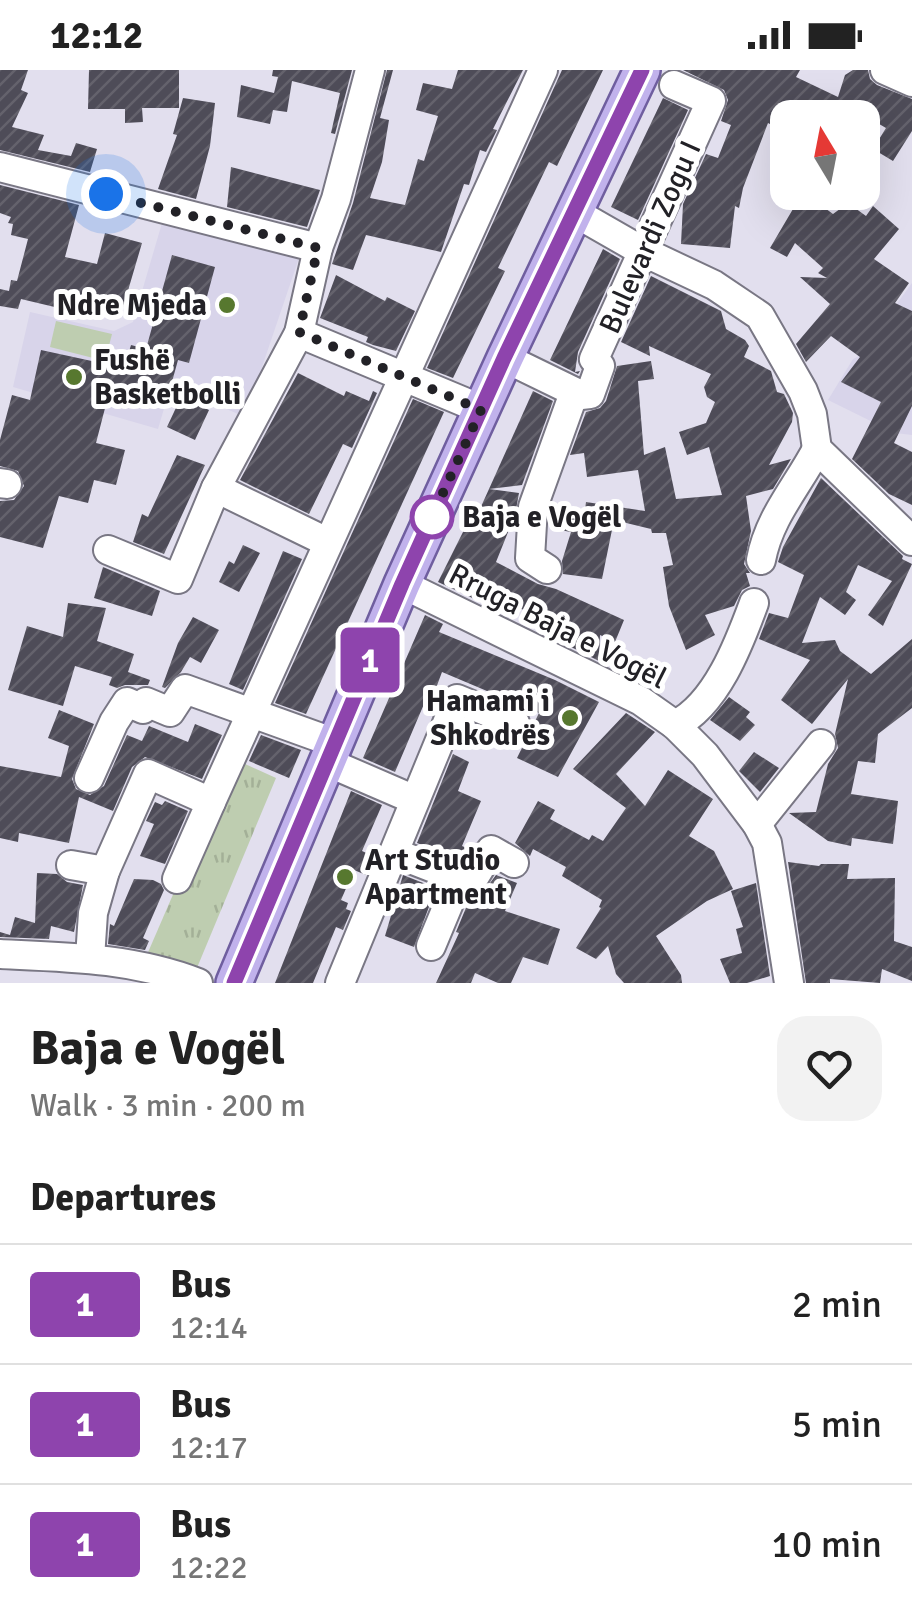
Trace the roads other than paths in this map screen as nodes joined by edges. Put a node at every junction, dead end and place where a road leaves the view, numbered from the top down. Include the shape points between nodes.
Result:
1 (370, 70) edge
2 (543, 70) edge
3 (885, 70) edge
4 (658, 77) edge
5 (912, 82) edge
6 (0, 167) edge
7 (574, 212) junction
8 (318, 248) junction
9 (642, 250) junction
10 (299, 332) junction
11 (504, 358) junction
12 (404, 377) junction
13 (574, 393) junction
14 (481, 410) junction
15 (817, 449) junction
16 (216, 488) junction
17 (912, 541) edge
18 (327, 542) junction
19 (108, 550) dead end
20 (761, 560) dead end
21 (547, 570) dead end
22 (402, 584) junction
23 (754, 603) dead end
24 (250, 712) junction
25 (516, 724) dead end
26 (675, 725) junction
27 (821, 744) dead end
28 (331, 753) junction
29 (89, 778) dead end
30 (415, 800) junction
31 (211, 802) junction
32 (758, 824) junction
33 (394, 853) junction
34 (514, 863) dead end
35 (70, 865) dead end
36 (106, 871) junction
37 (177, 879) dead end
38 (459, 880) junction
39 (431, 946) dead end
40 (0, 954) edge
41 (90, 958) junction
42 (138, 974) edge
43 (198, 983) edge
44 (234, 983) edge
45 (340, 983) edge
46 (789, 983) edge

1 - 8 street
2 - 12 street
3 - 5 street
4 - 7 main road, Bulevardi Zogu I
4 - 9 street, Bulevardi Zogu I via 711,100
6 - 8 street
7 - 9 street
7 - 11 main road, Bulevardi Zogu I
8 - 10 street
9 - 13 street, Bulevardi Zogu I via 594,358 600,366 595,386 590,394
9 - 15 street via 760,316 803,391
10 - 12 street
10 - 16 street
11 - 13 street
11 - 14 main road, Bulevardi Zogu I
12 - 14 street
12 - 18 street
13 - 21 street, Bulevardi Zogu I via 533,507 530,558
14 - 22 main road, Bulevardi Zogu I
15 - 17 street
15 - 20 street via 775,517
16 - 18 street
16 - 19 street via 178,579
18 - 24 street
22 - 26 street, Rruga Baja e Vogël via 627,693
22 - 28 main road, Bulevardi Zogu I
23 - 26 street via 699,709
24 - 28 street
24 - 29 street via 185,688 170,712 127,702
24 - 31 street
25 - 30 street via 457,700
26 - 32 street, Rruga Baja e Vogël
27 - 32 street
28 - 30 street
28 - 44 main road, Bulevardi Zogu I
30 - 33 street
31 - 36 street via 148,774
31 - 37 street
32 - 46 street, Rruga Baja e Vogël via 767,844
33 - 38 street
33 - 45 street
34 - 38 street via 491,850 475,876
35 - 36 street
36 - 41 street via 93,913
38 - 39 street
40 - 41 street
41 - 42 street
42 - 43 street

